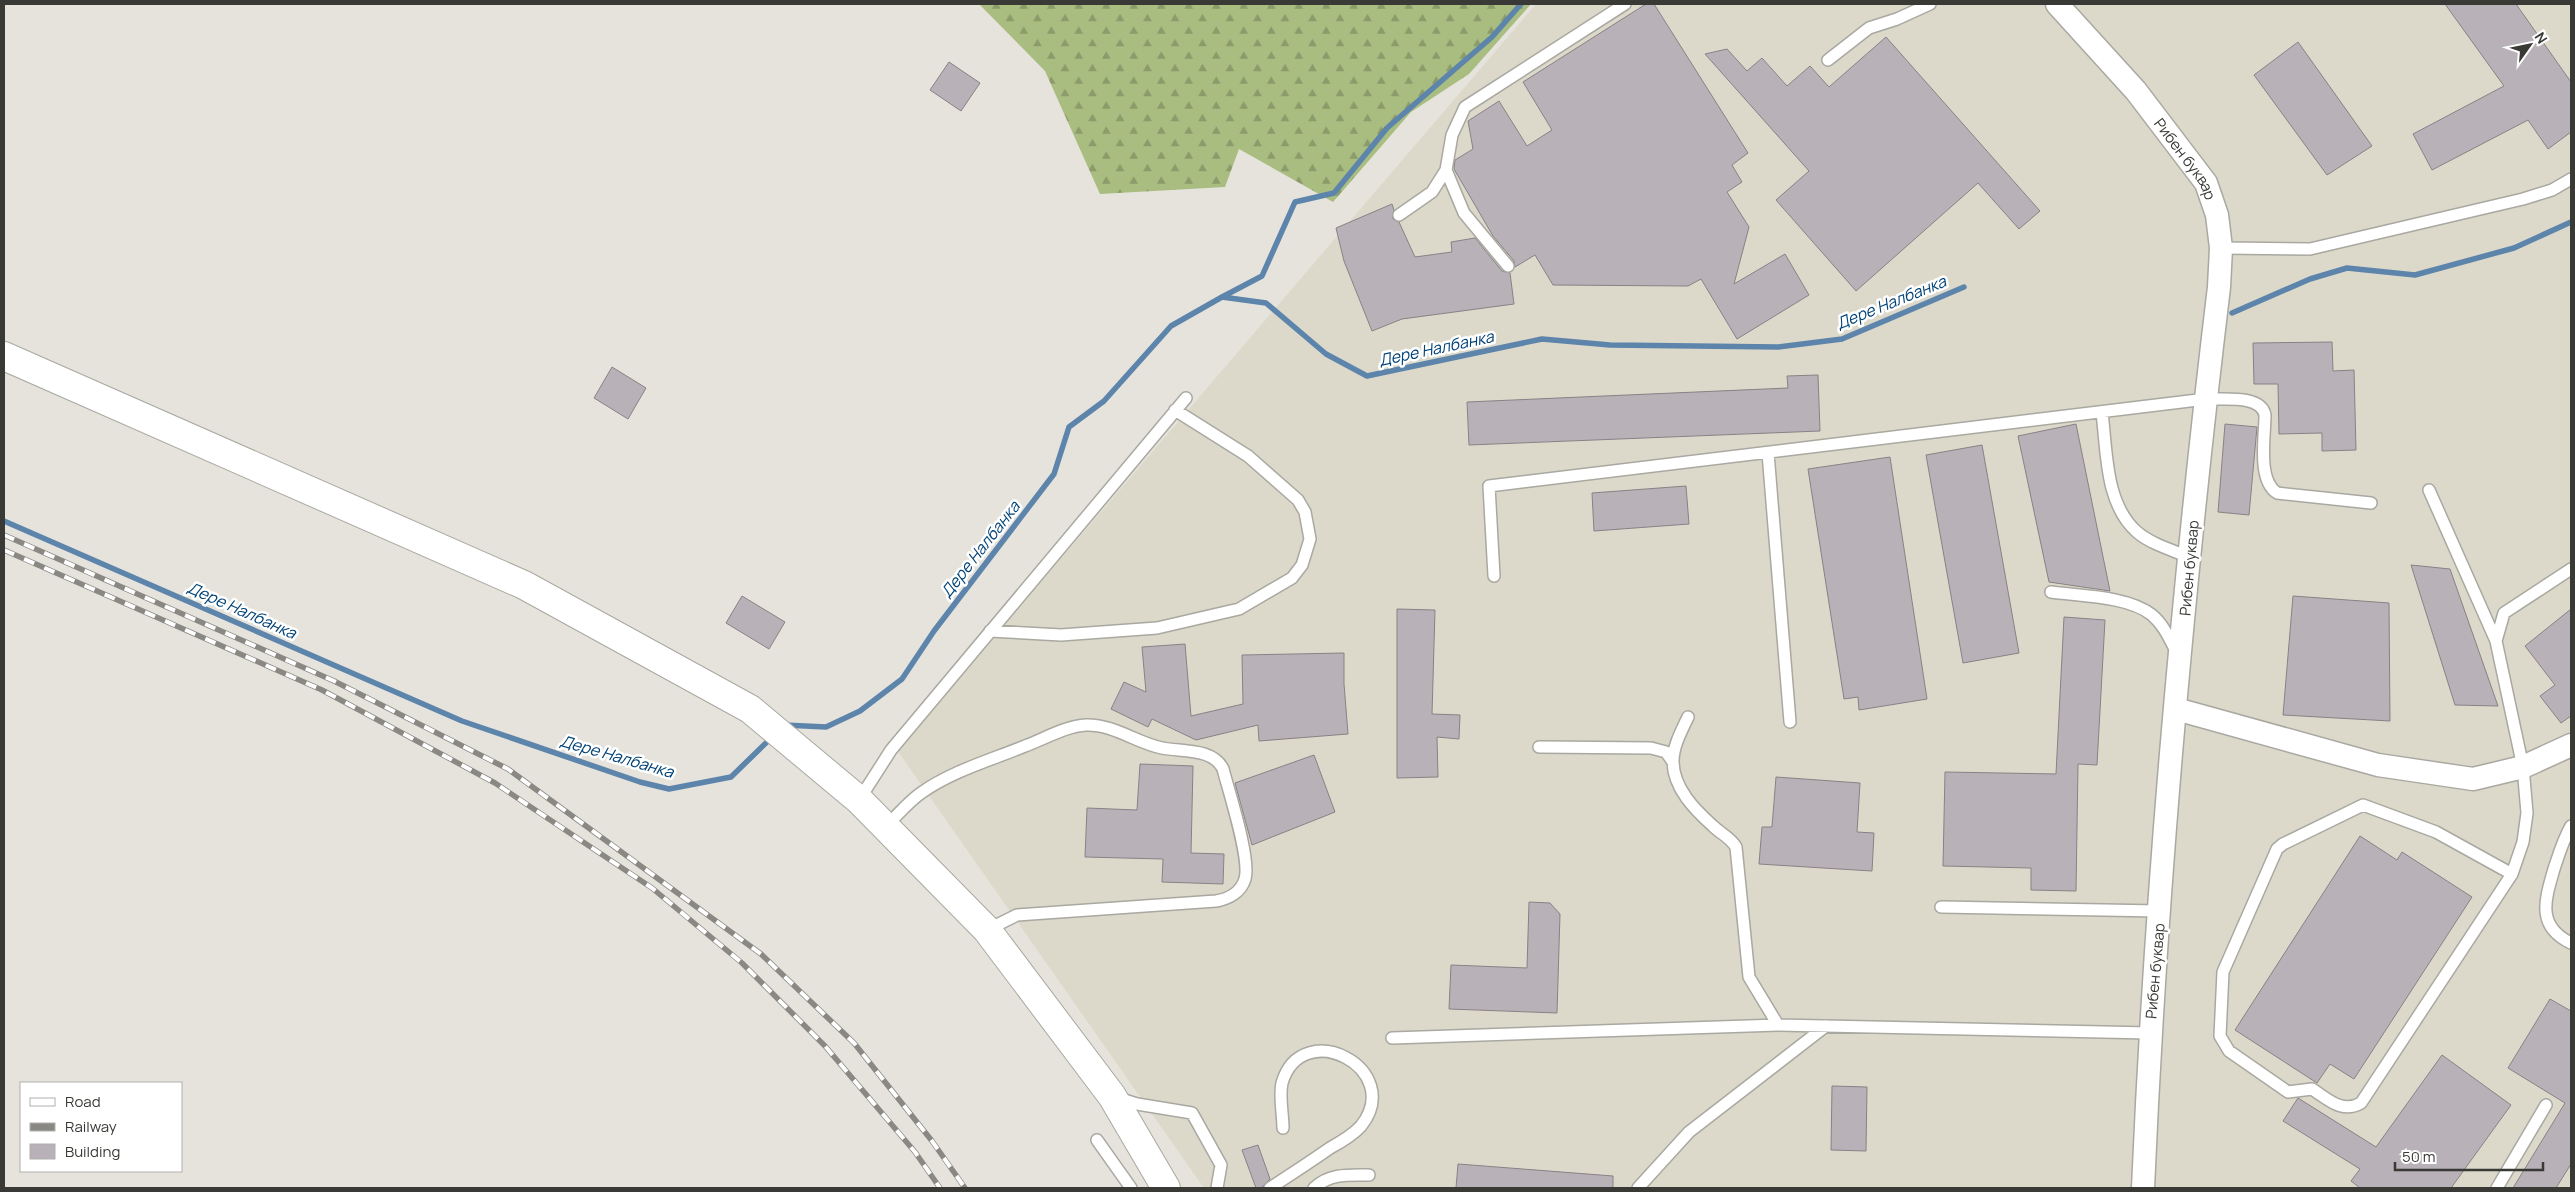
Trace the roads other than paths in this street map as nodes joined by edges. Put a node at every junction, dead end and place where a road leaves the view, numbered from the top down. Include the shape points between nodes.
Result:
1 (1625, 4) edge
2 (1930, 4) edge
3 (2057, 4) edge
4 (1828, 60) dead end
5 (1446, 170) junction
6 (2571, 179) edge
7 (1399, 215) dead end
8 (2221, 248) junction
9 (1508, 266) dead end
10 (4, 356) edge
11 (1186, 398) dead end
12 (2206, 400) junction
13 (1175, 410) junction
14 (2102, 413) junction
15 (1768, 453) junction
16 (2429, 490) dead end
17 (2371, 503) dead end
18 (2189, 557) junction
19 (2571, 569) edge
20 (1494, 576) dead end
21 (2051, 592) dead end
22 (990, 631) junction
23 (2496, 641) junction
24 (2180, 661) junction
25 (2176, 708) junction
26 (1688, 717) dead end
27 (1790, 722) dead end
28 (2571, 745) edge
29 (1539, 747) dead end
30 (1673, 762) junction
31 (2523, 767) junction
32 (859, 800) junction
33 (2571, 826) edge
34 (885, 827) junction
35 (2512, 874) junction
36 (1941, 906) dead end
37 (2160, 911) junction
38 (987, 930) junction
39 (2571, 943) edge
40 (1778, 1026) junction
41 (1826, 1026) junction
42 (2150, 1033) junction
43 (1392, 1038) dead end
44 (1112, 1096) junction
45 (2546, 1106) dead end
46 (1283, 1128) dead end
47 (1096, 1140) dead end
48 (1370, 1175) dead end
49 (1131, 1188) edge
50 (1166, 1188) edge
51 (1217, 1188) edge
52 (1270, 1188) edge
53 (1314, 1188) edge
54 (1638, 1188) edge
55 (2143, 1188) edge
56 (2497, 1188) edge

1 - 5 lane via 1465,107 1452,135
2 - 4 lane via 1869,28
3 - 8 street, Рибен буквар via 2136,91 2206,183 2217,215
5 - 7 lane via 1432,192
5 - 9 lane via 1464,213
6 - 8 lane via 2552,190 2523,199 2310,249
8 - 12 street, Рибен буквар
10 - 32 street via 524,585 750,709
11 - 13 lane
12 - 14 lane
12 - 17 lane via 2255,402 2262,407 2265,415 2265,478 2271,489
12 - 18 street, Рибен буквар
13 - 22 lane
13 - 22 lane via 1248,456 1298,500 1307,518 1310,539 1302,565 1292,578 1239,609 1157,628 1061,634
14 - 15 lane
14 - 18 lane via 2113,494 2123,516 2137,532 2152,542
15 - 20 lane via 1489,486
15 - 27 lane
16 - 23 lane
18 - 24 street, Рибен буквар
19 - 23 lane via 2504,613
21 - 24 lane via 2132,604 2152,615 2166,632
22 - 32 lane via 891,750
23 - 31 lane
24 - 25 street, Рибен буквар
25 - 31 street via 2378,764 2426,774 2473,779
25 - 37 street, Рибен буквар
26 - 30 lane
28 - 31 street
29 - 30 lane via 1650,748 1666,752
30 - 40 lane via 1680,788 1692,807 1731,839 1736,847 1748,977
31 - 35 lane via 2527,813 2523,842
32 - 34 street
33 - 39 lane via 2563,840 2545,905 2552,929
34 - 38 street
34 - 38 lane via 920,794 946,778 1064,730 1085,725 1106,727 1135,740 1212,756 1219,761 1226,778 1247,870 1241,887 1234,895 1216,901 1017,915
35 - 35 lane via 2361,1103 2352,1108 2342,1108 2312,1089 2288,1092 2223,1045 2220,1036 2223,972 2277,849 2283,844 2363,805 2436,832
36 - 37 lane
37 - 42 street, Рибен буквар
38 - 44 street
40 - 41 lane
40 - 43 lane
41 - 42 lane
41 - 54 lane via 1690,1132
42 - 55 street, Рибен буквар
44 - 50 street
44 - 51 lane via 1136,1104 1192,1113 1221,1165
45 - 56 lane
46 - 52 lane via 1282,1085 1291,1067 1305,1056 1330,1051 1357,1063 1371,1090 1371,1104 1361,1126
47 - 49 lane
48 - 53 lane via 1338,1175

